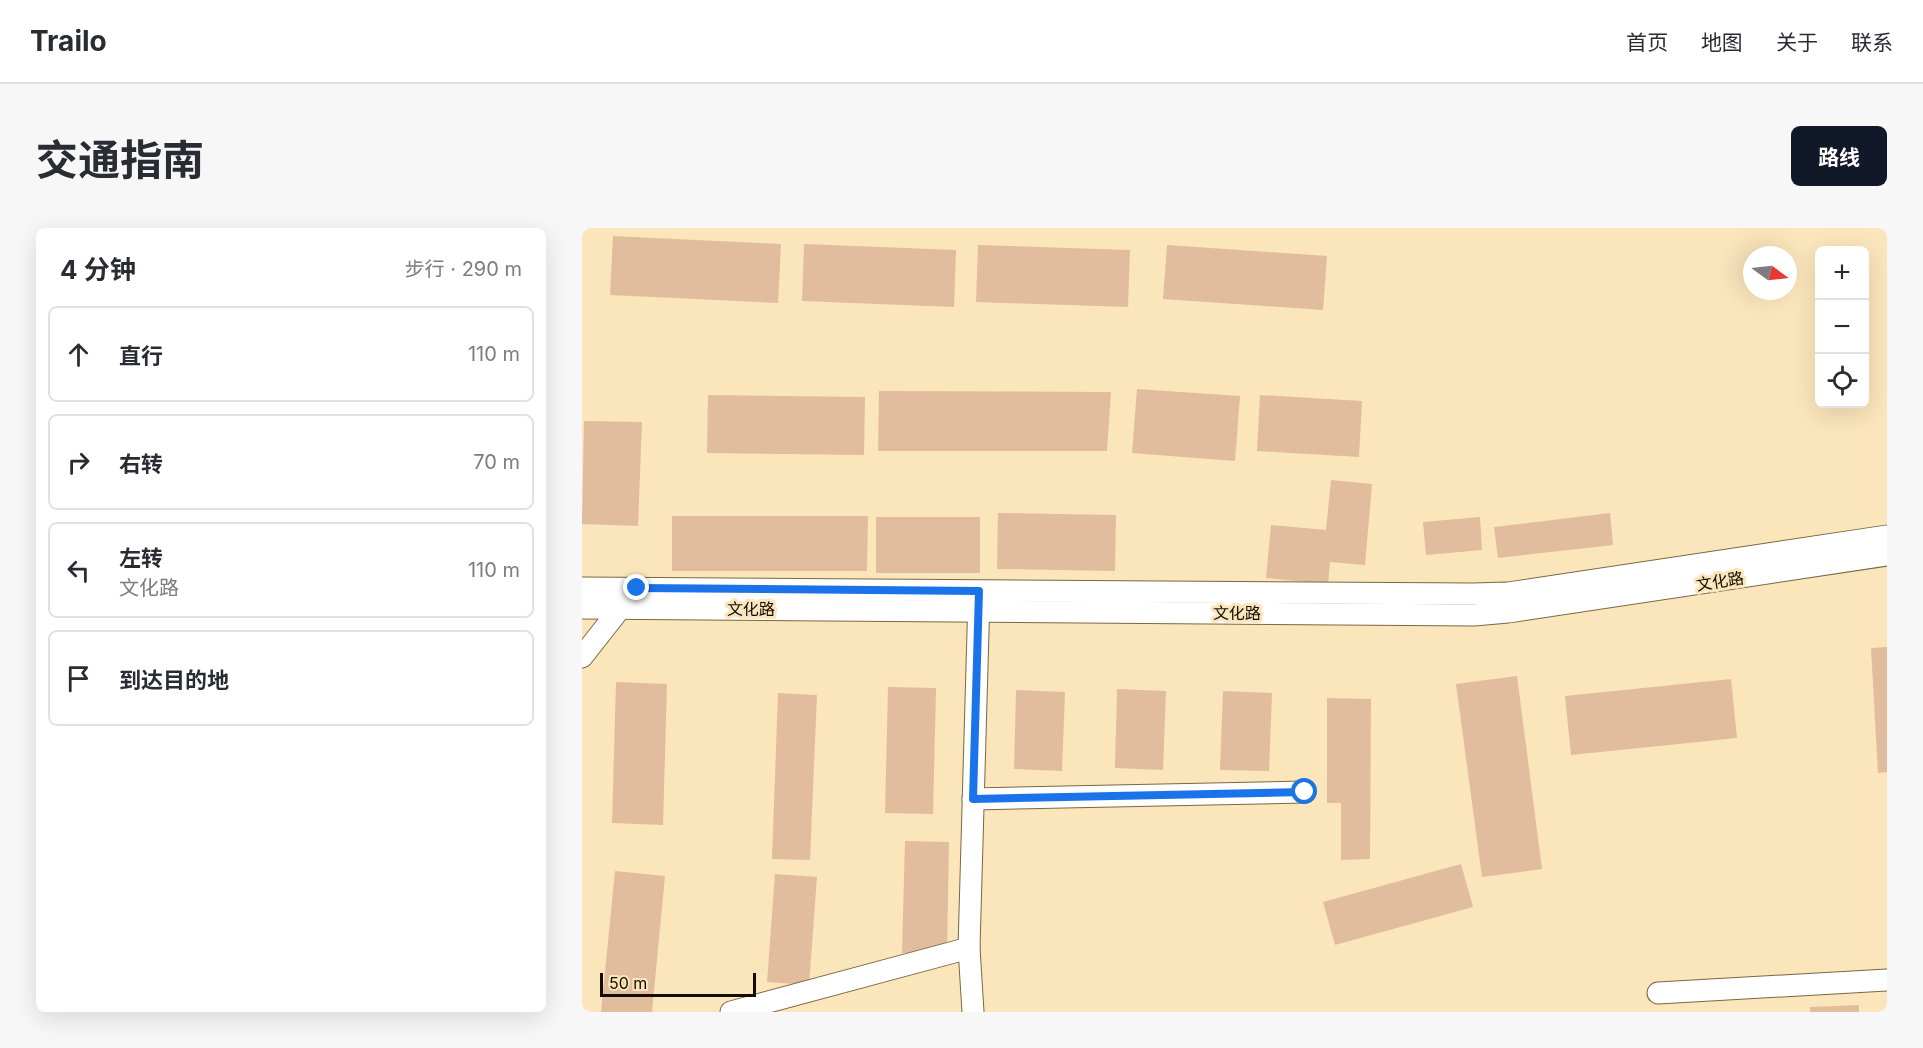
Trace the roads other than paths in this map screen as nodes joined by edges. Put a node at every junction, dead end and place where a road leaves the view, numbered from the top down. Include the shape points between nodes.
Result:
1 (1887, 537) edge
2 (1887, 555) edge
3 (582, 588) edge
4 (637, 588) junction
5 (978, 601) junction
6 (582, 608) edge
7 (618, 609) junction
8 (582, 657) edge
9 (1305, 792) dead end
10 (973, 799) junction
11 (969, 948) junction
12 (1887, 980) edge
13 (1658, 993) dead end
14 (731, 1012) edge
15 (973, 1012) edge

1 - 5 street, 文化路 via 1508,593
2 - 5 street, 文化路 via 1473,615
3 - 4 street, 文化路
4 - 5 street, 文化路
4 - 7 street
5 - 7 street, 文化路
5 - 10 street
6 - 7 street, 文化路
7 - 8 street
9 - 10 street
10 - 11 street
11 - 14 street
11 - 15 street
12 - 13 street

